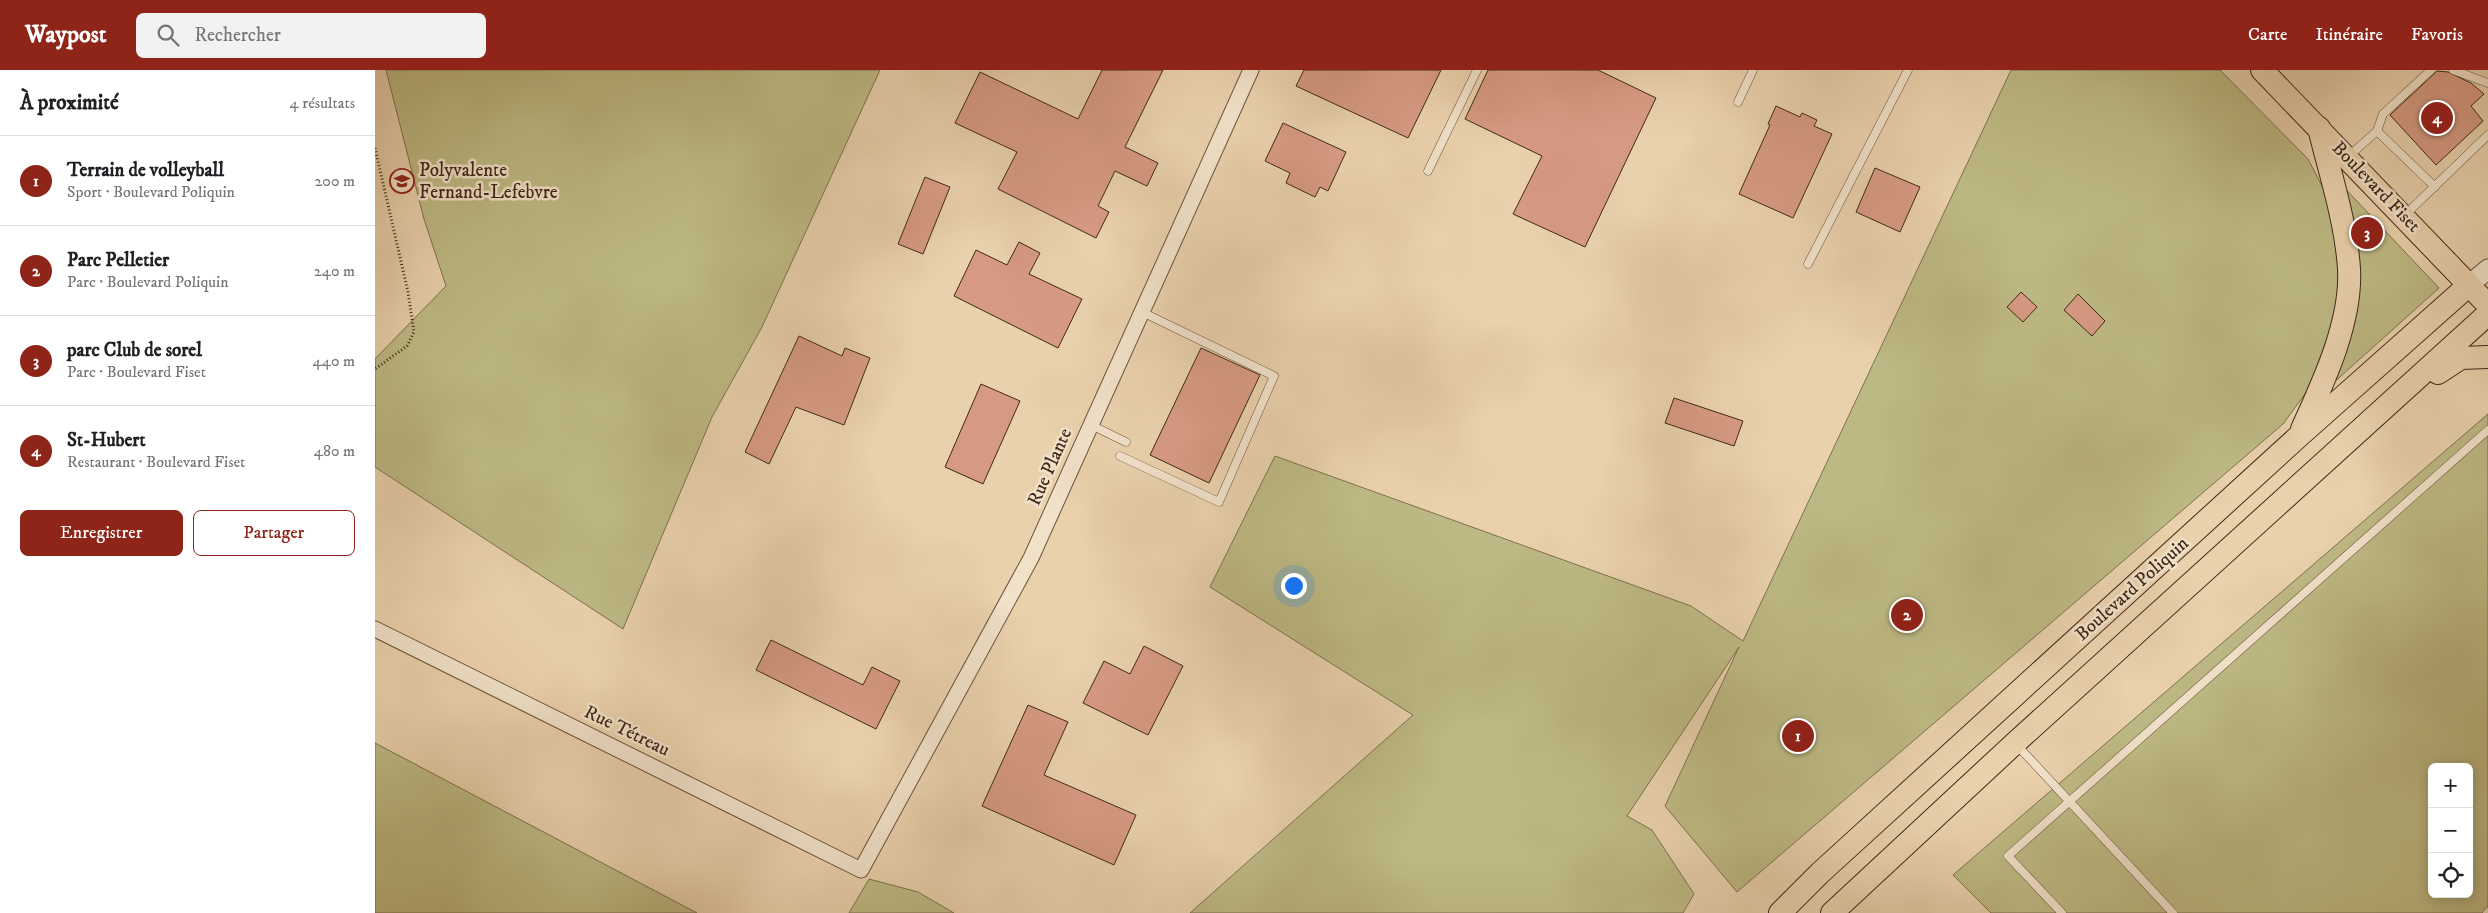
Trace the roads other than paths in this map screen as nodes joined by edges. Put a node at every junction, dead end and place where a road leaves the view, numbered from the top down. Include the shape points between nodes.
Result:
1 (1251, 70) edge
2 (1477, 70) edge
3 (1753, 70) edge
4 (1908, 70) edge
5 (2262, 70) edge
6 (2431, 70) edge
7 (2453, 70) edge
8 (2488, 83) edge
9 (1738, 102) dead end
10 (2318, 127) junction
11 (2377, 131) junction
12 (2488, 135) edge
13 (2347, 157) junction
14 (1427, 171) dead end
15 (2435, 188) junction
16 (2403, 216) junction
17 (1808, 264) dead end
18 (2488, 269) edge
19 (2469, 285) junction
20 (2488, 305) edge
21 (1142, 312) junction
22 (2488, 314) edge
23 (2488, 357) edge
24 (2392, 401) junction
25 (1091, 425) junction
26 (2488, 430) edge
27 (2299, 436) junction
28 (1127, 442) dead end
29 (1121, 456) dead end
30 (375, 629) edge
31 (2015, 743) junction
32 (2070, 802) junction
33 (861, 870) joint
34 (1780, 913) edge
35 (1832, 913) edge
36 (2062, 913) edge
37 (2173, 913) edge

1 - 21 street, Rue Plante
2 - 14 lane
3 - 9 lane
4 - 17 lane
5 - 10 main road, Boulevard Fiset
6 - 11 lane via 2383,114
7 - 8 lane
10 - 13 main road, Boulevard Fiset
10 - 27 main road via 2344,229 2349,271 2345,307 2330,367
11 - 13 lane
11 - 15 lane
12 - 15 lane
13 - 16 main road, Boulevard Fiset
15 - 16 lane
16 - 19 main road, Boulevard Fiset
18 - 19 street, Boulevard Poliquin
19 - 20 main road, Boulevard Fiset
19 - 27 main road, Boulevard Poliquin
21 - 25 street, Rue Plante
21 - 29 lane via 1274,376 1219,502
22 - 24 main road, Boulevard Poliquin
23 - 24 main road via 2461,358
24 - 31 main road, Boulevard Poliquin
25 - 28 lane
25 - 33 street, Rue Plante via 1031,558
26 - 32 lane
27 - 34 main road, Boulevard Poliquin
30 - 33 street, Rue Tétreau
31 - 32 lane
31 - 35 main road, Boulevard Poliquin
32 - 36 lane via 2008,856
32 - 37 lane

